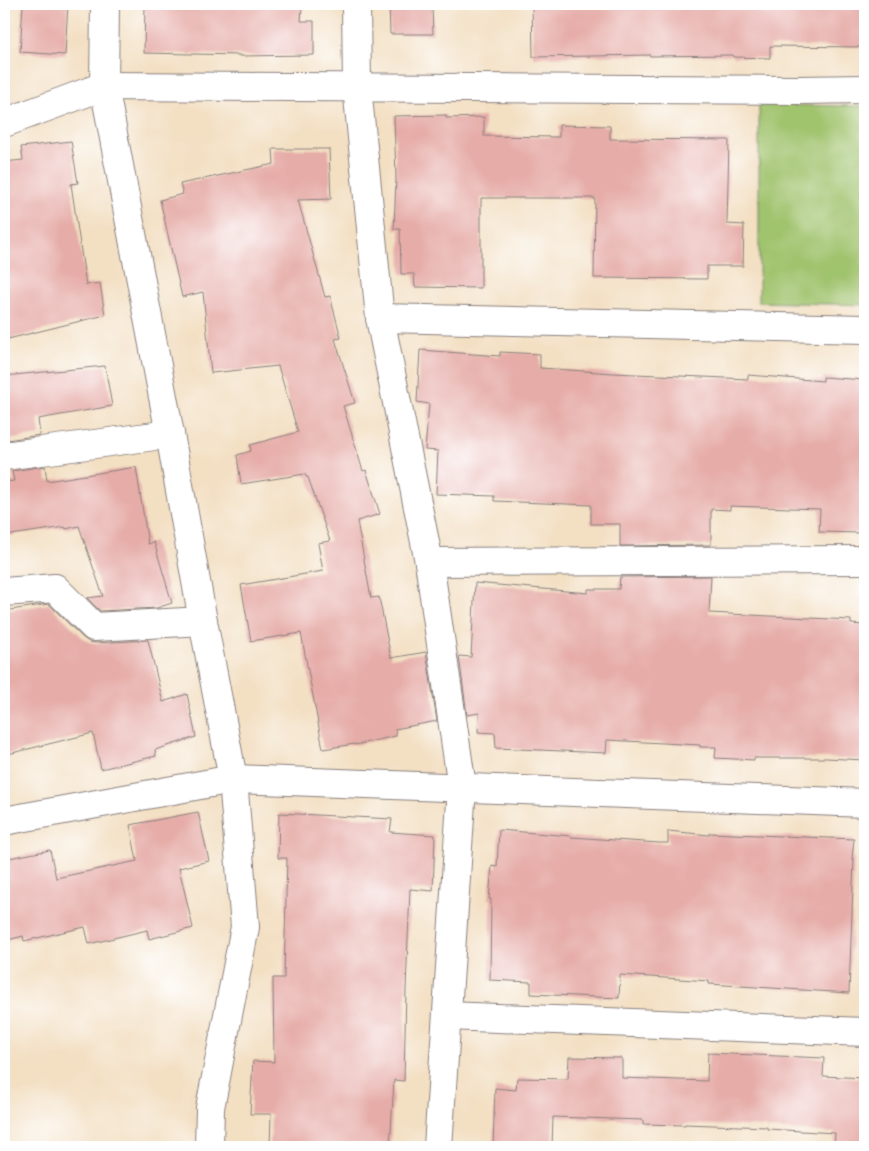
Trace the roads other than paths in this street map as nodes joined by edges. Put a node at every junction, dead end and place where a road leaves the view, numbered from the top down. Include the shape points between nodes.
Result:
1 (105, 4) edge
2 (356, 4) edge
3 (104, 86) junction
4 (357, 87) junction
5 (865, 89) edge
6 (4, 124) edge
7 (380, 318) junction
8 (865, 329) edge
9 (170, 434) junction
10 (4, 456) edge
11 (865, 560) edge
12 (429, 562) junction
13 (4, 592) edge
14 (203, 621) junction
15 (233, 779) junction
16 (462, 787) junction
17 (865, 803) edge
18 (4, 821) edge
19 (447, 1016) junction
20 (865, 1032) edge
21 (209, 1147) edge
22 (438, 1147) edge

1 - 3 street
2 - 4 street
3 - 4 street
3 - 6 street
3 - 9 street
4 - 5 street
4 - 7 street
7 - 8 street
7 - 12 street
9 - 10 street
9 - 14 street
11 - 12 street
12 - 16 street
13 - 14 street via 55,588 94,626
14 - 15 street
15 - 16 street
15 - 18 street
15 - 21 street via 245,926 210,1108
16 - 17 street
16 - 19 street
19 - 20 street
19 - 22 street

